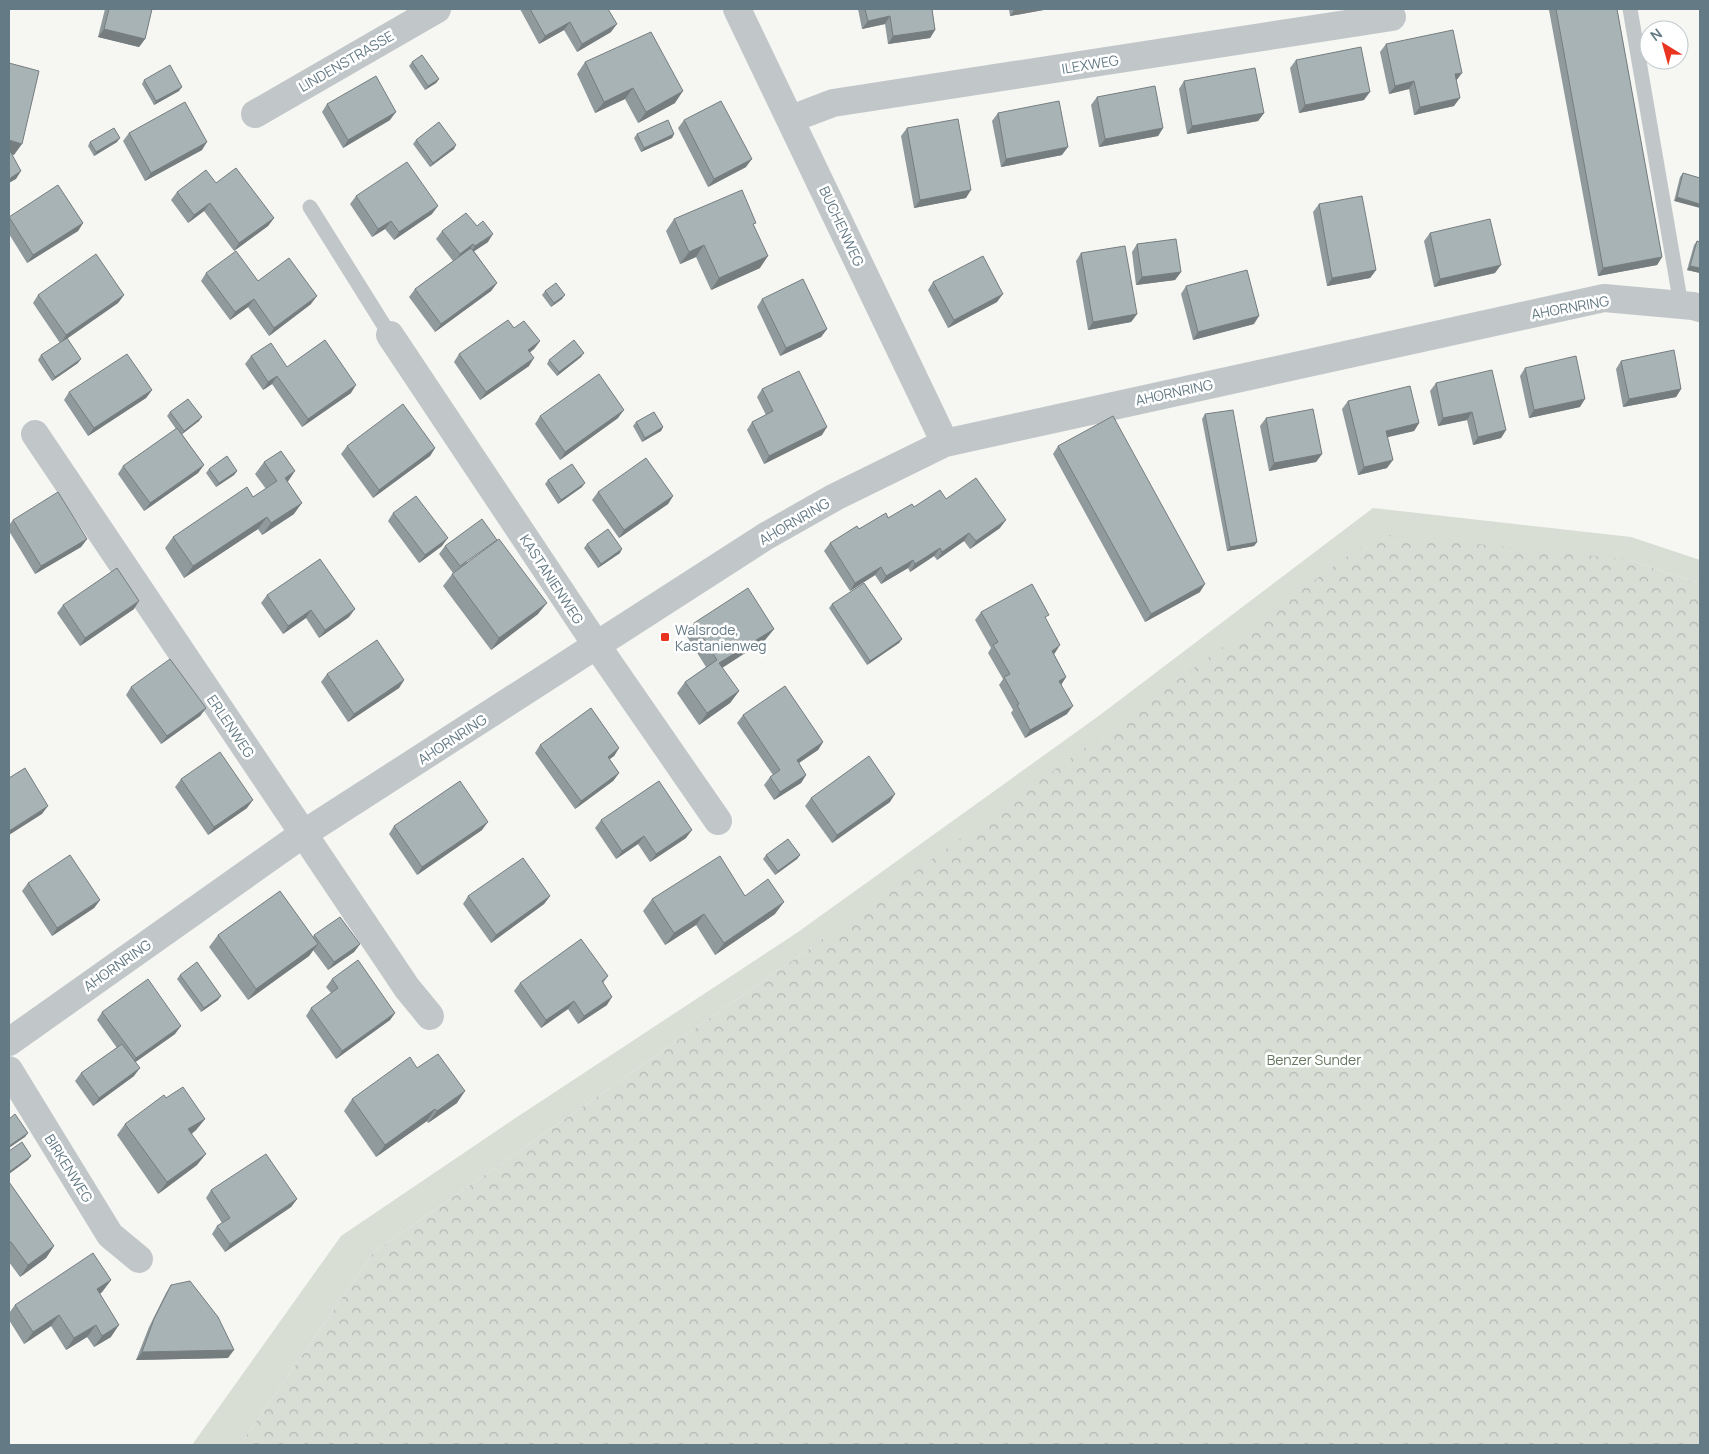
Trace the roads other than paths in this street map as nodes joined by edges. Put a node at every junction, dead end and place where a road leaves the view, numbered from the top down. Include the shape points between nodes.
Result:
1 (437, 9) edge
2 (737, 9) edge
3 (1630, 9) edge
4 (1392, 18) dead end
5 (255, 114) dead end
6 (791, 119) junction
7 (310, 207) dead end
8 (1691, 306) edge
9 (390, 335) joint
10 (34, 434) dead end
11 (945, 443) junction
12 (597, 646) junction
13 (718, 821) dead end
14 (303, 834) junction
15 (430, 1016) dead end
16 (9, 1042) edge
17 (9, 1070) edge
18 (139, 1260) dead end

1 - 5 street, LINDENSTRASSE
2 - 6 street, BUCHENWEG
3 - 8 lane
4 - 6 street, ILEXWEG via 833,103
6 - 11 street, BUCHENWEG
7 - 9 lane
8 - 11 street, AHORNRING via 1604,298
9 - 12 street, KASTANIENWEG
10 - 14 street, ERLENWEG
11 - 12 street, AHORNRING via 766,536
12 - 13 street, KASTANIENWEG
12 - 14 street, AHORNRING
14 - 15 street, ERLENWEG via 407,988
14 - 16 street, AHORNRING
17 - 18 street, BIRKENWEG via 110,1235

